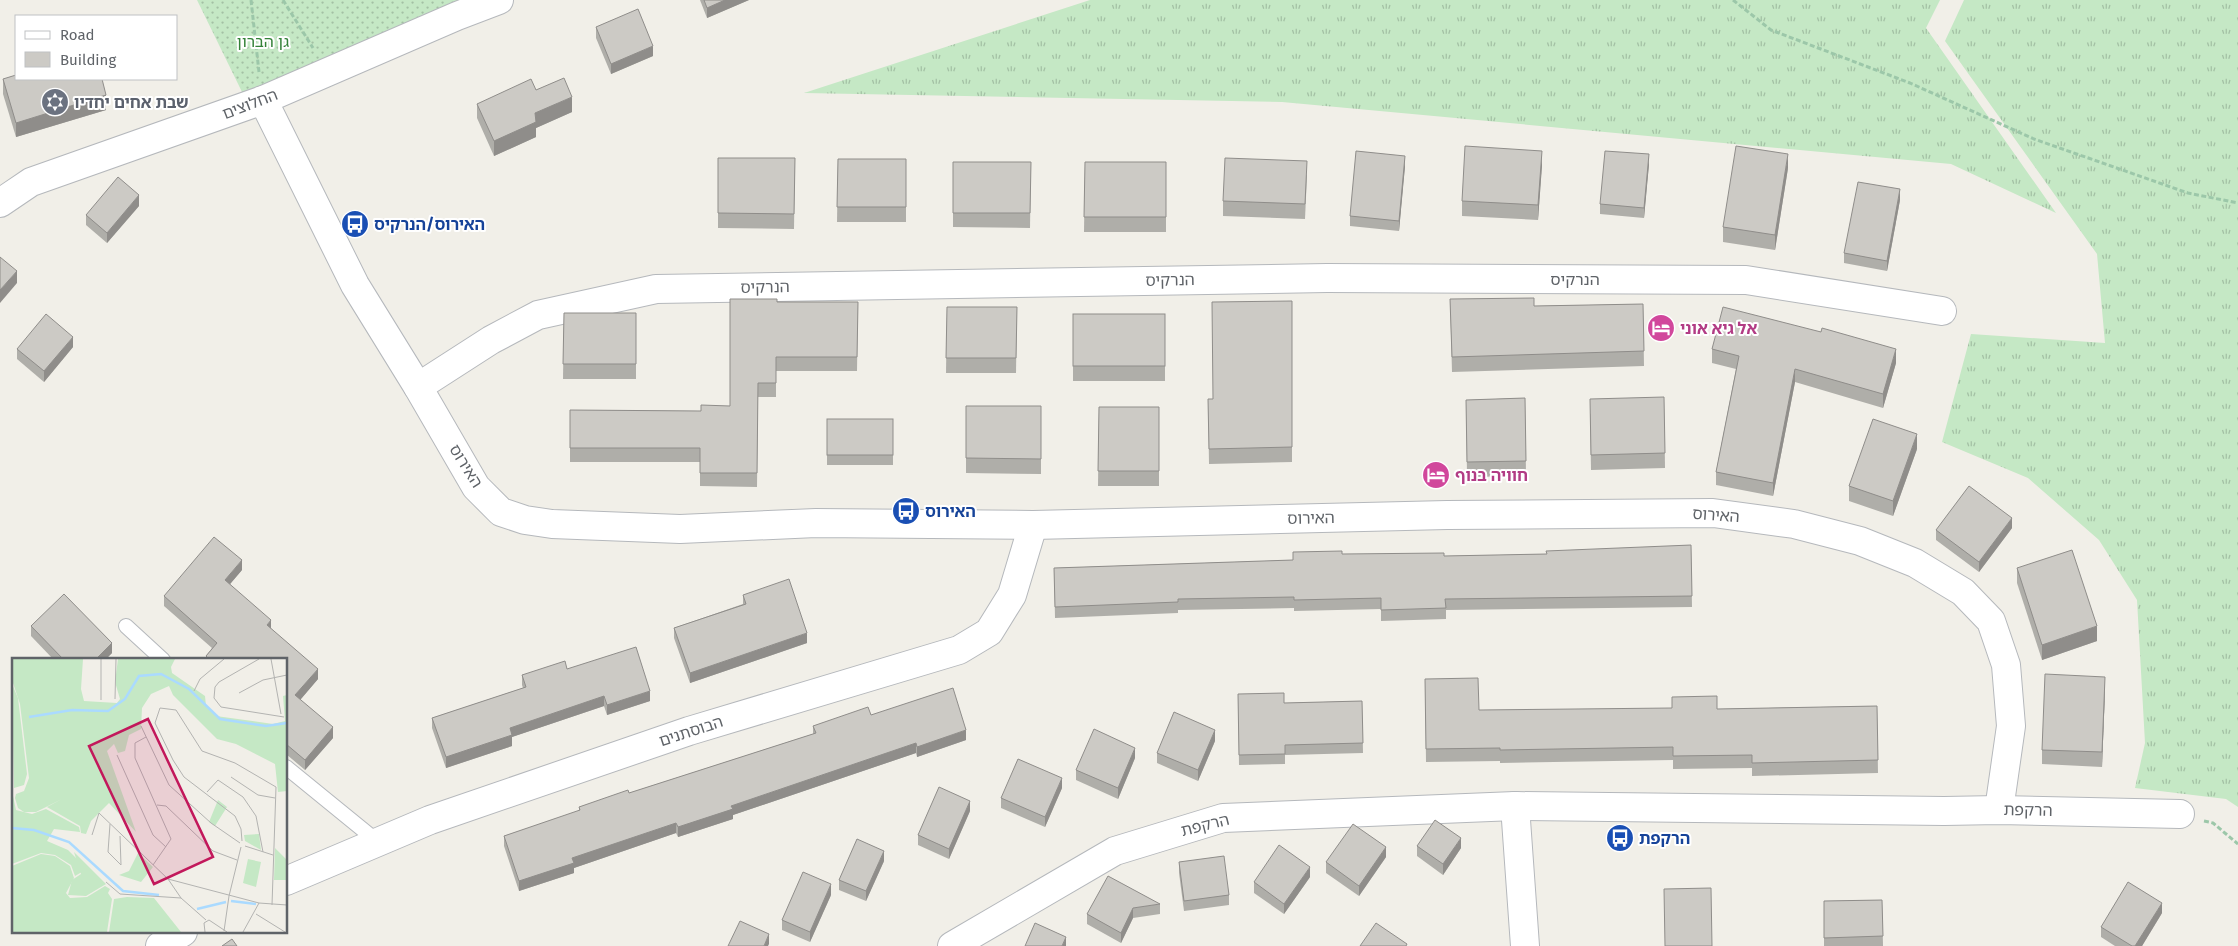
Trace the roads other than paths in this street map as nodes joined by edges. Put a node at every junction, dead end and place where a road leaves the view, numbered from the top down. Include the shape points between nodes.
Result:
1 (499, 0) edge
2 (263, 100) junction
3 (0, 202) edge
4 (1942, 311) dead end
5 (418, 386) junction
6 (1033, 525) junction
7 (126, 626) dead end
8 (161, 658) edge
9 (288, 769) edge
10 (1515, 806) junction
11 (1999, 810) junction
12 (2180, 814) road end
13 (378, 842) junction
14 (288, 879) edge
15 (180, 934) edge
16 (160, 946) edge
17 (952, 946) edge
18 (1525, 946) edge

1 - 2 street, החלוצים
2 - 3 street, החלוצים via 31,182
2 - 5 street, האירוס via 355,286
4 - 5 street, הנרקיס via 1746,280 1327,278 656,289 538,315 490,340
5 - 6 street, האירוס via 476,487 502,512 526,520 680,529 816,523
6 - 11 street, האירוס via 1448,515 1713,513 1794,524 1860,541 1915,563 1963,592 1991,621 2006,665 2011,726
6 - 13 street, הבוסתנים via 1012,595 988,632 959,650 689,731 430,820
7 - 8 lane
9 - 13 lane
10 - 11 street, הרקפת
10 - 17 street, הרקפת via 1223,818 1115,851
10 - 18 street
11 - 12 street, הרקפת
13 - 14 street, הבוסתנים
15 - 16 street

